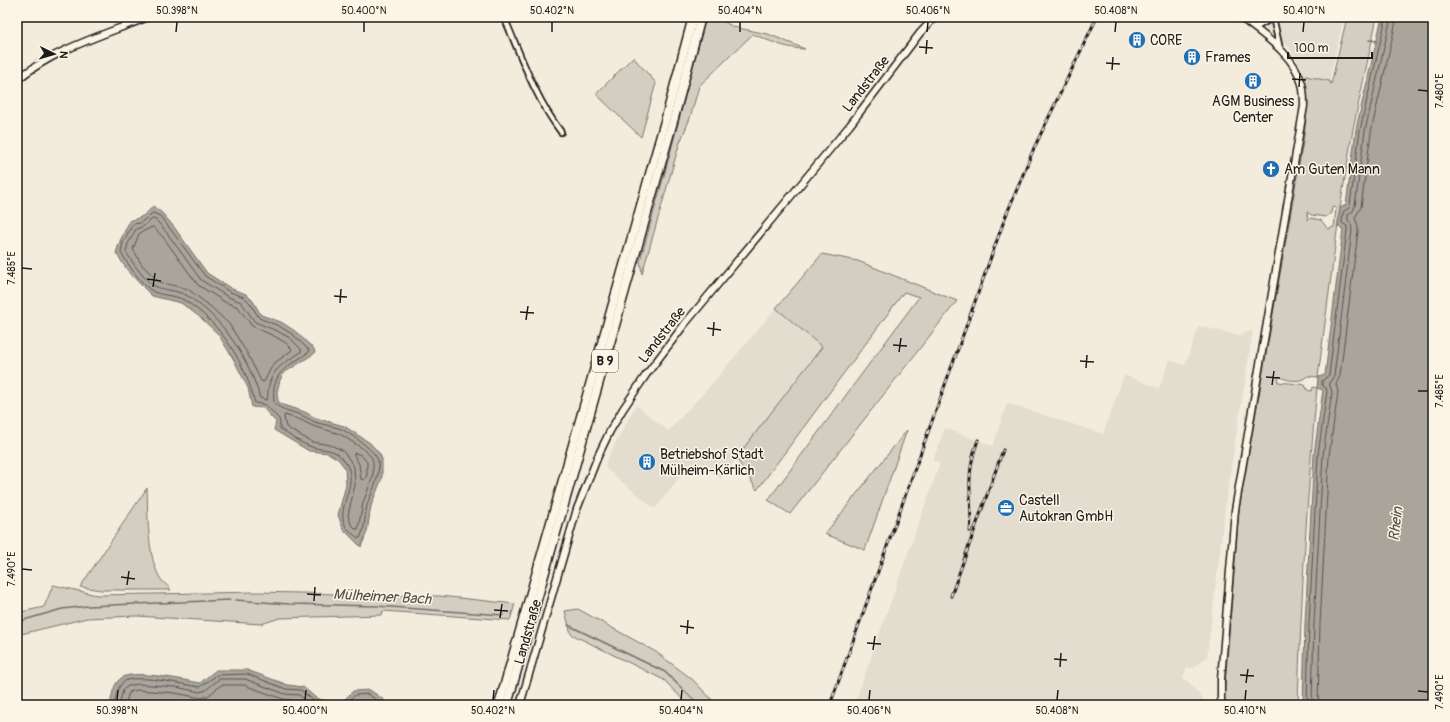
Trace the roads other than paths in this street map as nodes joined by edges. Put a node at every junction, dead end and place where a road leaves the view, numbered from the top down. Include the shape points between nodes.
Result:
1 (148, 17) edge
2 (504, 17) edge
3 (693, 17) edge
4 (701, 17) edge
5 (930, 17) edge
6 (935, 17) edge
7 (1240, 17) edge
8 (1262, 17) edge
9 (1270, 17) edge
10 (1273, 17) edge
11 (1255, 28) junction
12 (920, 33) junction
13 (1280, 49) junction
14 (17, 80) edge
15 (561, 132) dead end
16 (499, 705) edge
17 (507, 705) edge
18 (520, 705) edge
19 (1221, 705) edge

1 - 14 street via 54,56
2 - 15 street via 540,100
3 - 16 highway, B 9
4 - 17 highway, B 9
5 - 12 street
6 - 12 street
7 - 11 street
8 - 11 street
9 - 11 street
10 - 13 street
11 - 13 street
12 - 18 street, Landstraße via 850,124 668,346 642,380 615,423 598,456 577,509
13 - 19 street via 1299,76 1304,106 1235,510

